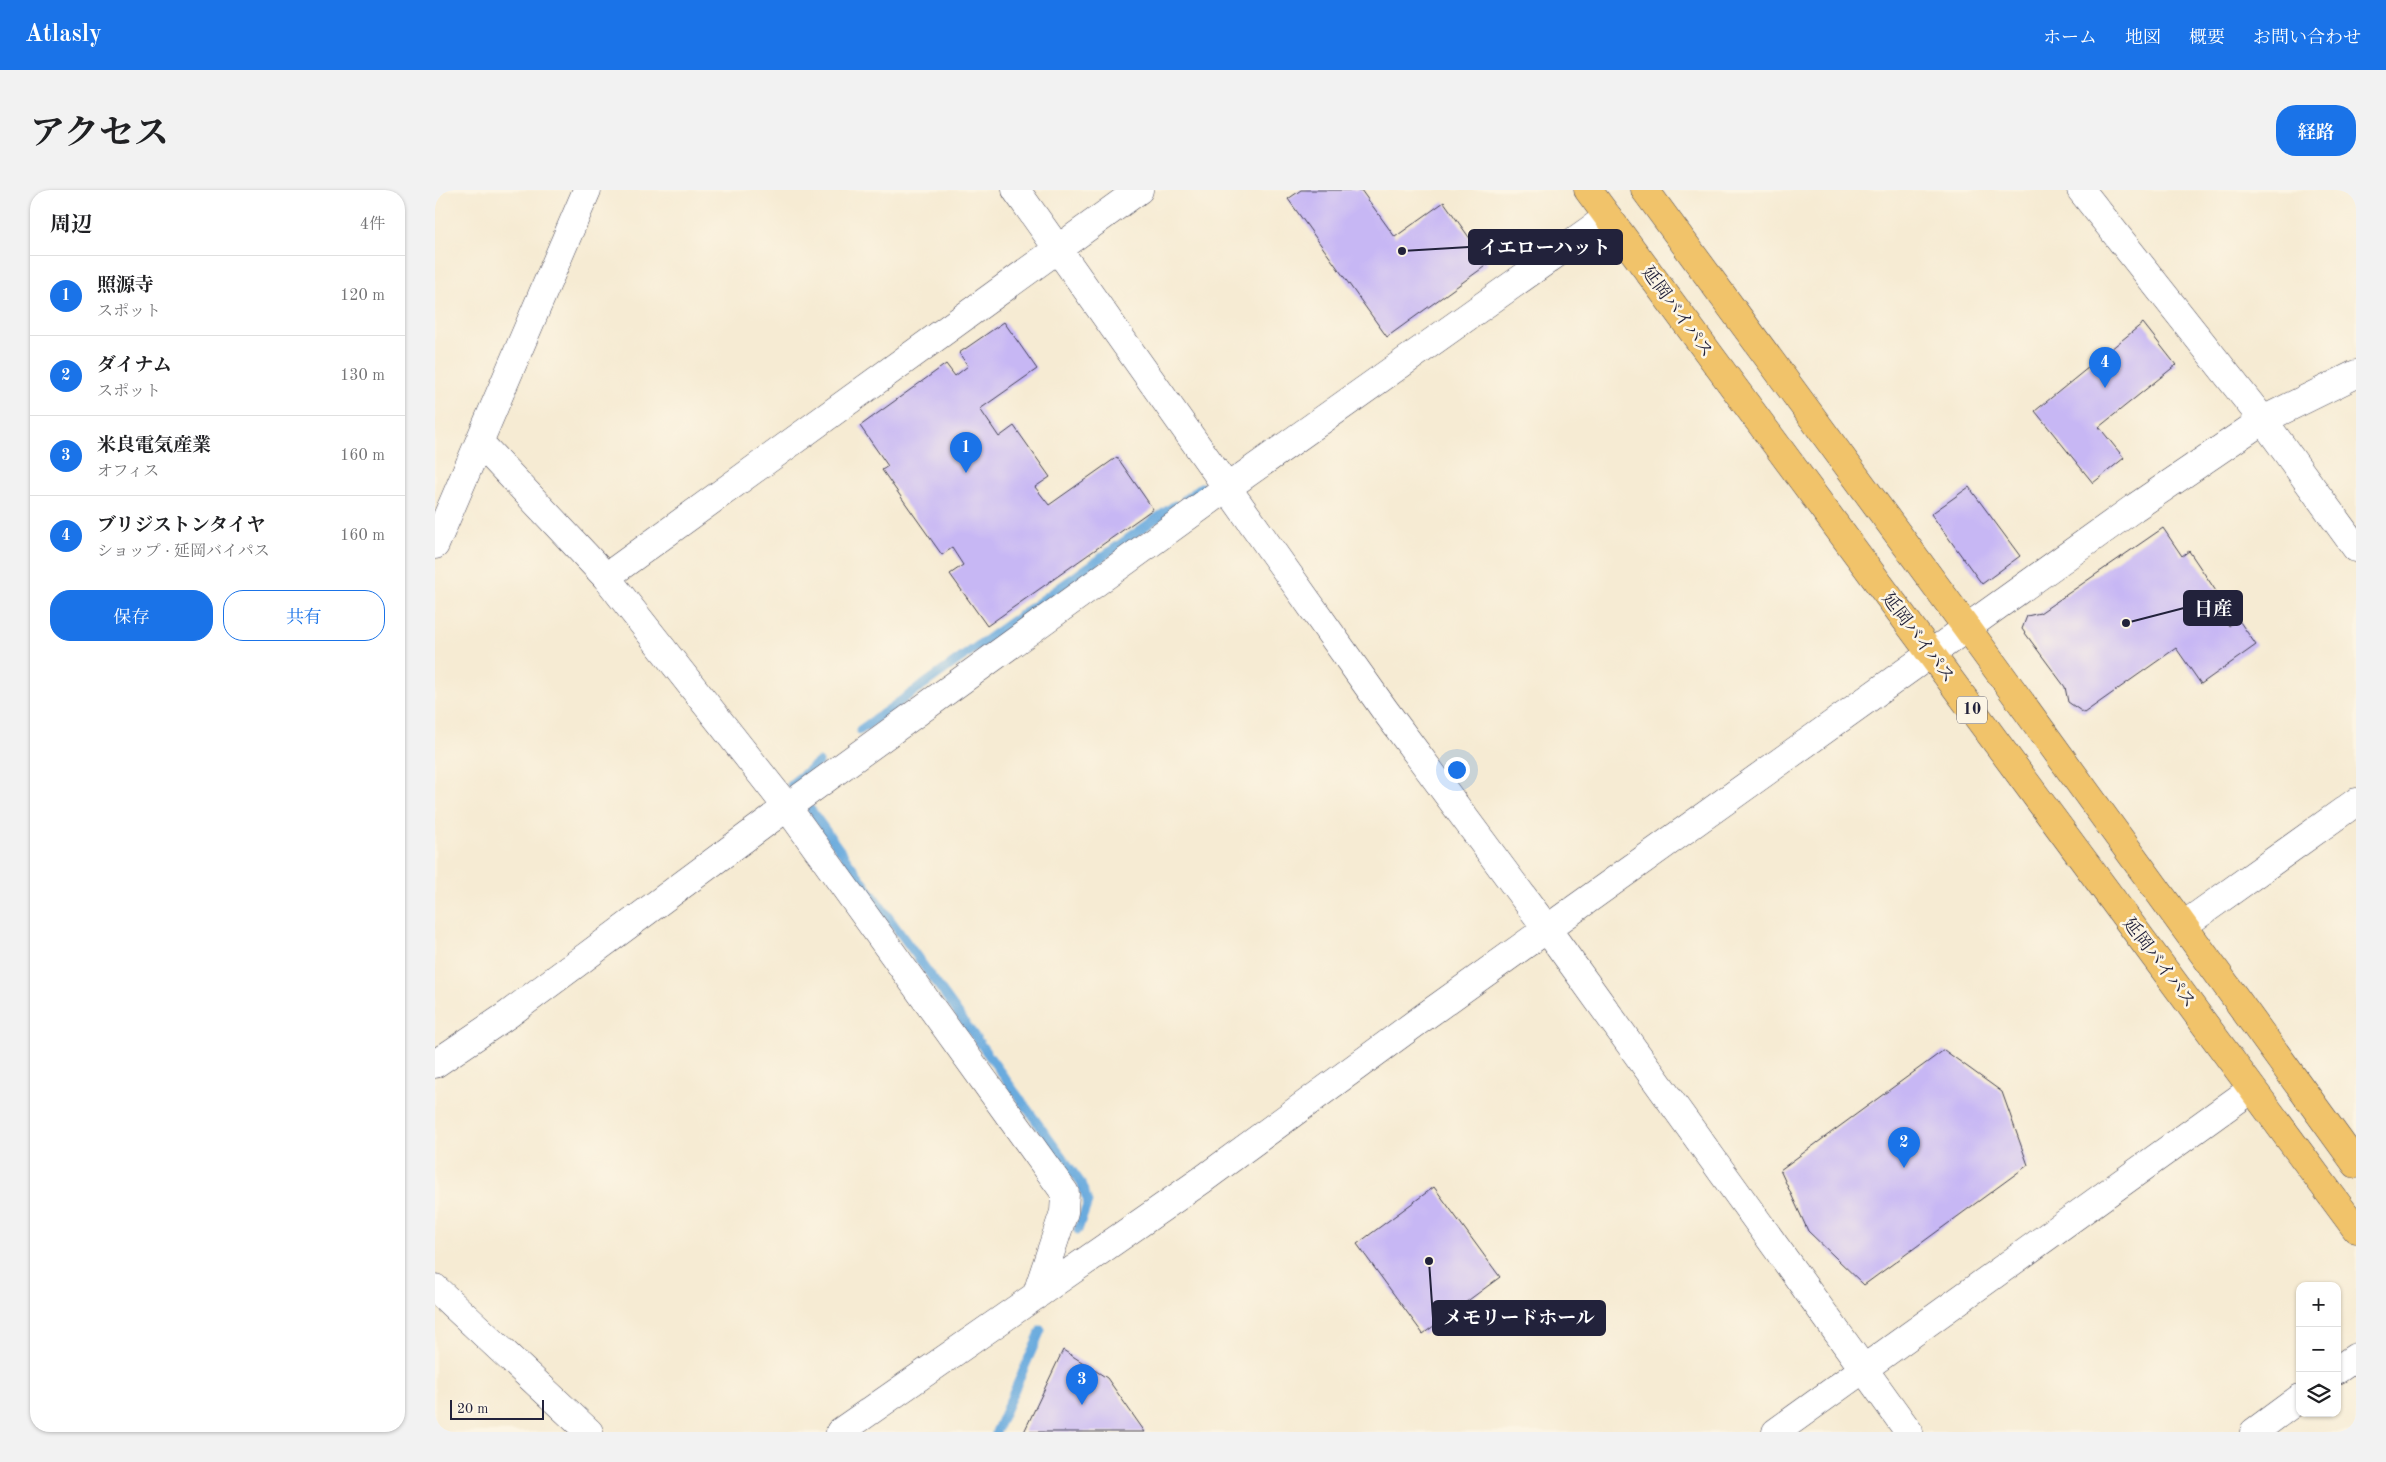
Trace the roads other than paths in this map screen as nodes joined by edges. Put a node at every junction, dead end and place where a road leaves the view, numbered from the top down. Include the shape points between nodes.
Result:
1 (587, 190) edge
2 (1016, 190) edge
3 (1139, 190) edge
4 (1588, 190) edge
5 (1645, 190) edge
6 (2081, 190) edge
7 (1608, 217) junction
8 (1058, 248) junction
9 (2356, 374) edge
10 (2263, 420) junction
11 (480, 443) junction
12 (1228, 487) junction
13 (435, 545) edge
14 (2356, 548) edge
15 (606, 577) junction
16 (1967, 628) junction
17 (1930, 654) junction
18 (2356, 802) edge
19 (787, 807) junction
20 (2184, 925) junction
21 (1547, 929) junction
22 (435, 1064) edge
23 (2252, 1089) junction
24 (2356, 1164) edge
25 (2356, 1229) edge
26 (435, 1288) edge
27 (1036, 1296) junction
28 (2356, 1357) edge
29 (2341, 1367) edge
30 (1864, 1369) junction
31 (2296, 1401) edge
32 (589, 1432) edge
33 (840, 1432) edge
34 (1776, 1432) edge
35 (1909, 1432) edge
36 (2254, 1432) edge

1 - 11 street via 494,402
2 - 8 street
3 - 8 street
4 - 7 highway, 延岡バイパス / 10
5 - 16 highway, 10
6 - 10 street
7 - 12 street
7 - 17 highway, 延岡バイパス / 10
8 - 12 street
8 - 15 street
9 - 10 street
10 - 14 street
10 - 16 street
11 - 13 street
11 - 15 street
12 - 19 street
12 - 21 street via 1384,708
15 - 19 street
16 - 17 street
16 - 20 highway, 10
17 - 21 street
17 - 23 highway, 延岡バイパス / 10
18 - 20 street
19 - 22 street via 506,1016
19 - 27 street via 1065,1193 1064,1212
20 - 24 highway, 10
21 - 27 street via 1202,1180
21 - 30 street
23 - 25 highway, 延岡バイパス / 10
23 - 30 street
26 - 32 street
27 - 33 street
28 - 29 street
30 - 34 street
30 - 35 street
31 - 36 street

